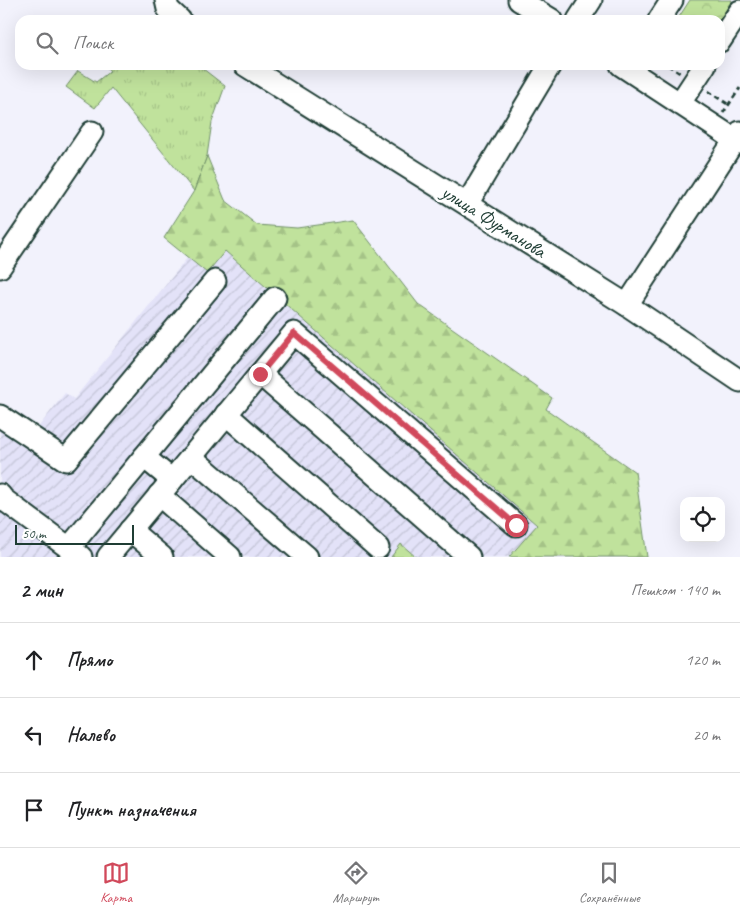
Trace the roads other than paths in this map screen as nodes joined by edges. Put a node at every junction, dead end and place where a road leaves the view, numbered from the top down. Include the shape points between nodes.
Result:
1 (166, 0) edge
2 (520, 0) edge
3 (591, 0) edge
4 (672, 0) edge
5 (740, 11) edge
6 (175, 15) edge
7 (544, 15) edge
8 (581, 15) edge
9 (662, 15) edge
10 (725, 34) edge
11 (253, 70) edge
12 (547, 70) edge
13 (632, 70) edge
14 (702, 70) edge
15 (680, 103) junction
16 (92, 132) dead end
17 (738, 138) edge
18 (467, 204) junction
19 (0, 267) edge
20 (215, 281) dead end
21 (275, 298) dead end
22 (627, 305) junction
23 (260, 374) junction
24 (740, 381) edge
25 (226, 414) junction
26 (0, 416) edge
27 (191, 456) junction
28 (144, 457) junction
29 (165, 488) junction
30 (0, 495) edge
31 (516, 525) dead end
32 (130, 530) junction
33 (378, 548) dead end
34 (75, 552) edge
35 (108, 557) edge
36 (162, 557) edge
37 (230, 557) edge
38 (307, 557) edge
39 (469, 557) edge

1 - 6 street via 168,9
2 - 7 street
3 - 8 street
4 - 9 street
5 - 10 street
11 - 18 street, улица Фурманова
12 - 18 street
13 - 15 street
14 - 15 street
15 - 17 street
16 - 19 street
17 - 22 street
18 - 22 street, улица Фурманова
20 - 26 street via 66,460
21 - 28 street
22 - 24 street, улица Фурманова
23 - 25 street
23 - 31 street via 294,333
23 - 39 street
25 - 27 street
25 - 33 street
27 - 29 street
27 - 38 street
28 - 29 street
28 - 34 street
29 - 32 street
29 - 37 street
30 - 34 street
32 - 35 street
32 - 36 street

